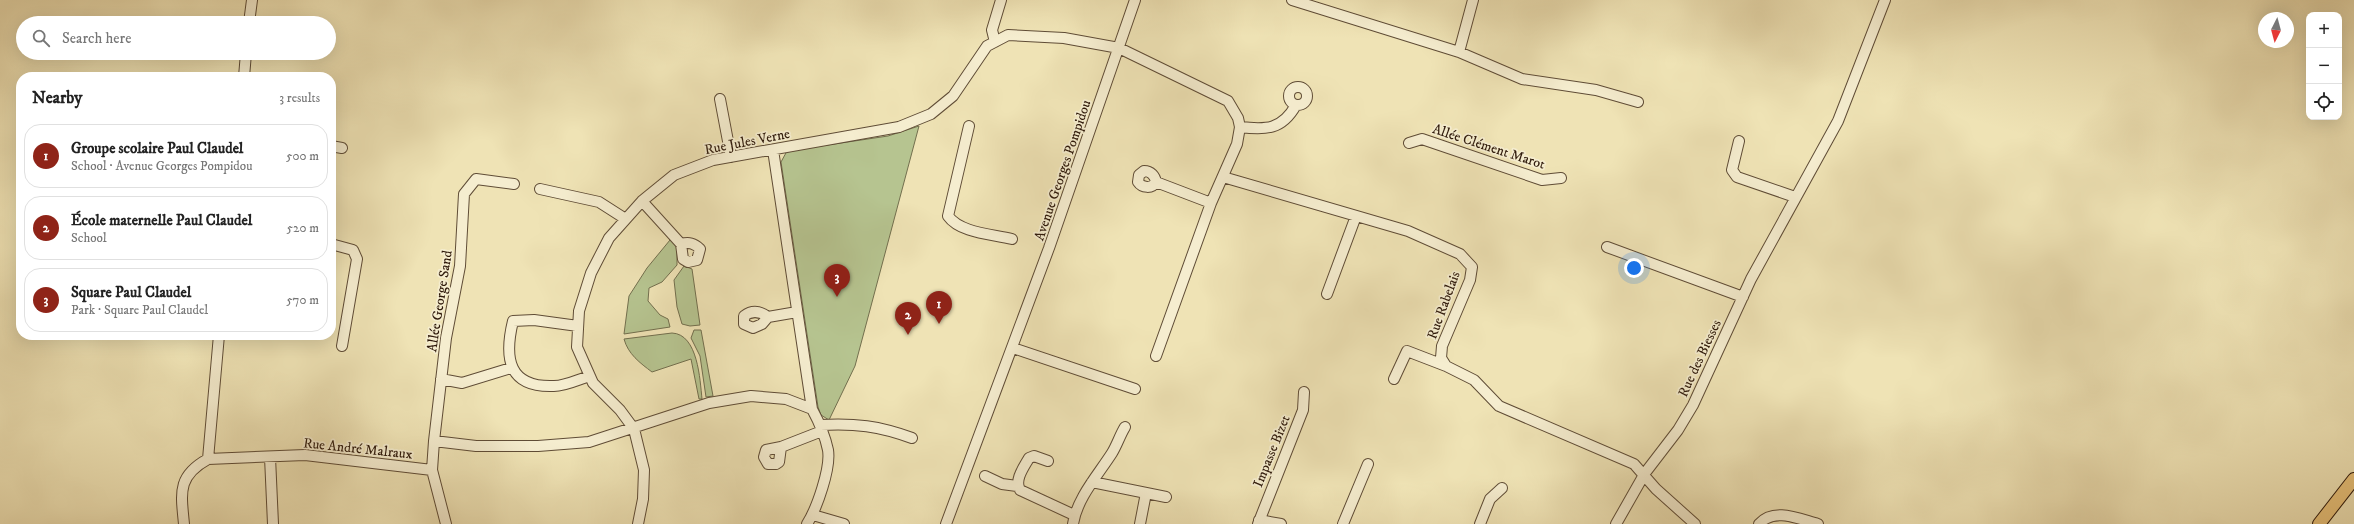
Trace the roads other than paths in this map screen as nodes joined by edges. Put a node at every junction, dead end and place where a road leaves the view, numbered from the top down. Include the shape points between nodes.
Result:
1 (252, 0) edge
2 (1001, 0) edge
3 (1135, 0) edge
4 (1292, 0) edge
5 (1473, 0) edge
6 (1885, 0) edge
7 (251, 16) edge
8 (995, 42) junction
9 (1119, 48) junction
10 (1459, 52) junction
11 (245, 60) edge
12 (244, 72) edge
13 (720, 99) dead end
14 (1638, 102) dead end
15 (1296, 104) dead end
16 (969, 126) dead end
17 (1240, 128) junction
18 (1739, 141) dead end
19 (1409, 143) dead end
20 (336, 147) edge
21 (342, 148) dead end
22 (773, 150) junction
23 (731, 157) junction
24 (1223, 177) junction
25 (1561, 178) dead end
26 (1156, 182) dead end
27 (514, 184) dead end
28 (540, 189) dead end
29 (1795, 197) junction
30 (642, 201) junction
31 (1211, 203) junction
32 (1356, 216) junction
33 (624, 218) junction
34 (1012, 239) dead end
35 (681, 244) dead end
36 (336, 245) edge
37 (1607, 247) dead end
38 (1327, 294) dead end
39 (1743, 297) junction
40 (797, 312) junction
41 (768, 317) dead end
42 (578, 326) junction
43 (219, 340) edge
44 (342, 346) dead end
45 (1013, 348) junction
46 (1156, 356) dead end
47 (1446, 366) junction
48 (511, 368) junction
49 (590, 376) junction
50 (441, 379) junction
51 (1394, 379) dead end
52 (1135, 389) dead end
53 (1304, 392) dead end
54 (812, 409) junction
55 (1125, 427) dead end
56 (821, 428) junction
57 (634, 429) junction
58 (912, 438) dead end
59 (434, 441) junction
60 (782, 447) dead end
61 (270, 457) junction
62 (208, 460) junction
63 (1048, 461) dead end
64 (1368, 464) dead end
65 (432, 470) junction
66 (1645, 473) junction
67 (985, 476) dead end
68 (2354, 479) edge
69 (1092, 482) junction
70 (1017, 486) junction
71 (1502, 488) dead end
72 (1146, 493) junction
73 (1166, 497) dead end
74 (813, 515) junction
75 (1074, 519) edge
76 (1259, 522) edge
77 (184, 524) edge
78 (273, 524) edge
79 (446, 524) edge
80 (638, 524) edge
81 (808, 524) edge
82 (844, 524) edge
83 (946, 524) edge
84 (1140, 524) edge
85 (1281, 524) edge
86 (1342, 524) edge
87 (1480, 524) edge
88 (1616, 524) edge
89 (1695, 524) edge
90 (1759, 524) edge
91 (1818, 524) edge
92 (2319, 524) edge

1 - 7 street
2 - 8 street via 992,30
3 - 9 street, Avenue Georges Pompidou
4 - 10 street
5 - 10 street
6 - 29 street, Rue des Biesses via 1838,121
8 - 9 street, Rue Jules Verne via 1008,35 1057,38
8 - 22 street, Rue Jules Verne via 987,46 953,96 931,114 899,127
9 - 17 street, Rue Jules Verne via 1228,101 1238,118
9 - 45 street, Avenue Georges Pompidou
10 - 14 street via 1522,79 1596,90
11 - 12 street
13 - 23 street
15 - 17 street via 1288,118 1272,127 1262,130
16 - 34 street via 948,216 953,223 963,228
17 - 24 street
18 - 29 street via 1732,170 1737,177
19 - 25 street, Allée Clément Marot via 1422,139 1536,178
20 - 21 street
22 - 23 street, Rue Jules Verne
22 - 40 street
23 - 30 street, Rue Jules Verne via 712,160 674,175
24 - 31 street
24 - 32 street, Rue Rabelais
26 - 31 street
27 - 50 street, Allée George Sand via 476,180 464,194 460,266
28 - 33 street via 599,202
29 - 39 street, Rue des Biesses
30 - 33 street, Rue Jules Verne
30 - 35 street
31 - 46 street
32 - 38 street
32 - 47 street, Rue Rabelais via 1408,231 1468,260 1472,267 1470,280 1442,346 1441,358
33 - 42 street, Rue Jules Verne via 609,238 591,273 579,311
36 - 44 street via 353,250 357,258
37 - 39 street
39 - 66 street, Rue des Biesses via 1686,418
40 - 41 street
40 - 54 street
42 - 48 street via 534,320 513,321 508,342
42 - 49 street, Rue Jules Verne via 577,347
43 - 62 street
45 - 52 street
45 - 83 street, Avenue Georges Pompidou
47 - 51 street via 1407,350
47 - 66 street via 1474,380 1499,406 1634,464
48 - 49 street via 526,383 548,386
48 - 50 street via 462,383
49 - 57 street, Rue Jules Verne via 593,383 620,410
50 - 59 street, Allée George Sand
53 - 76 street, Impasse Bizet via 1302,410
54 - 56 street
54 - 57 street via 786,399 750,396 709,403
55 - 69 street via 1113,451
56 - 58 street via 850,423 885,428
56 - 60 street
56 - 74 street via 828,451 826,475
57 - 59 street via 589,442 538,446 476,446
57 - 80 street, Rue Jules Verne via 644,470 643,499
59 - 65 street, Allée George Sand
61 - 62 street, Rue André Malraux
61 - 65 street, Rue André Malraux via 305,455
61 - 78 street
62 - 77 street via 195,467 184,480 181,495
63 - 70 street via 1034,456 1029,458
64 - 86 street
65 - 79 street, Allée George Sand
66 - 88 street, Rue des Biesses
66 - 89 street via 1656,489
67 - 70 street via 1002,484
68 - 92 main road
69 - 72 street
69 - 75 street
70 - 75 street
71 - 87 street via 1490,499
72 - 73 street
72 - 84 street
74 - 81 street
74 - 82 street
76 - 85 street
90 - 91 street via 1764,518 1776,514

